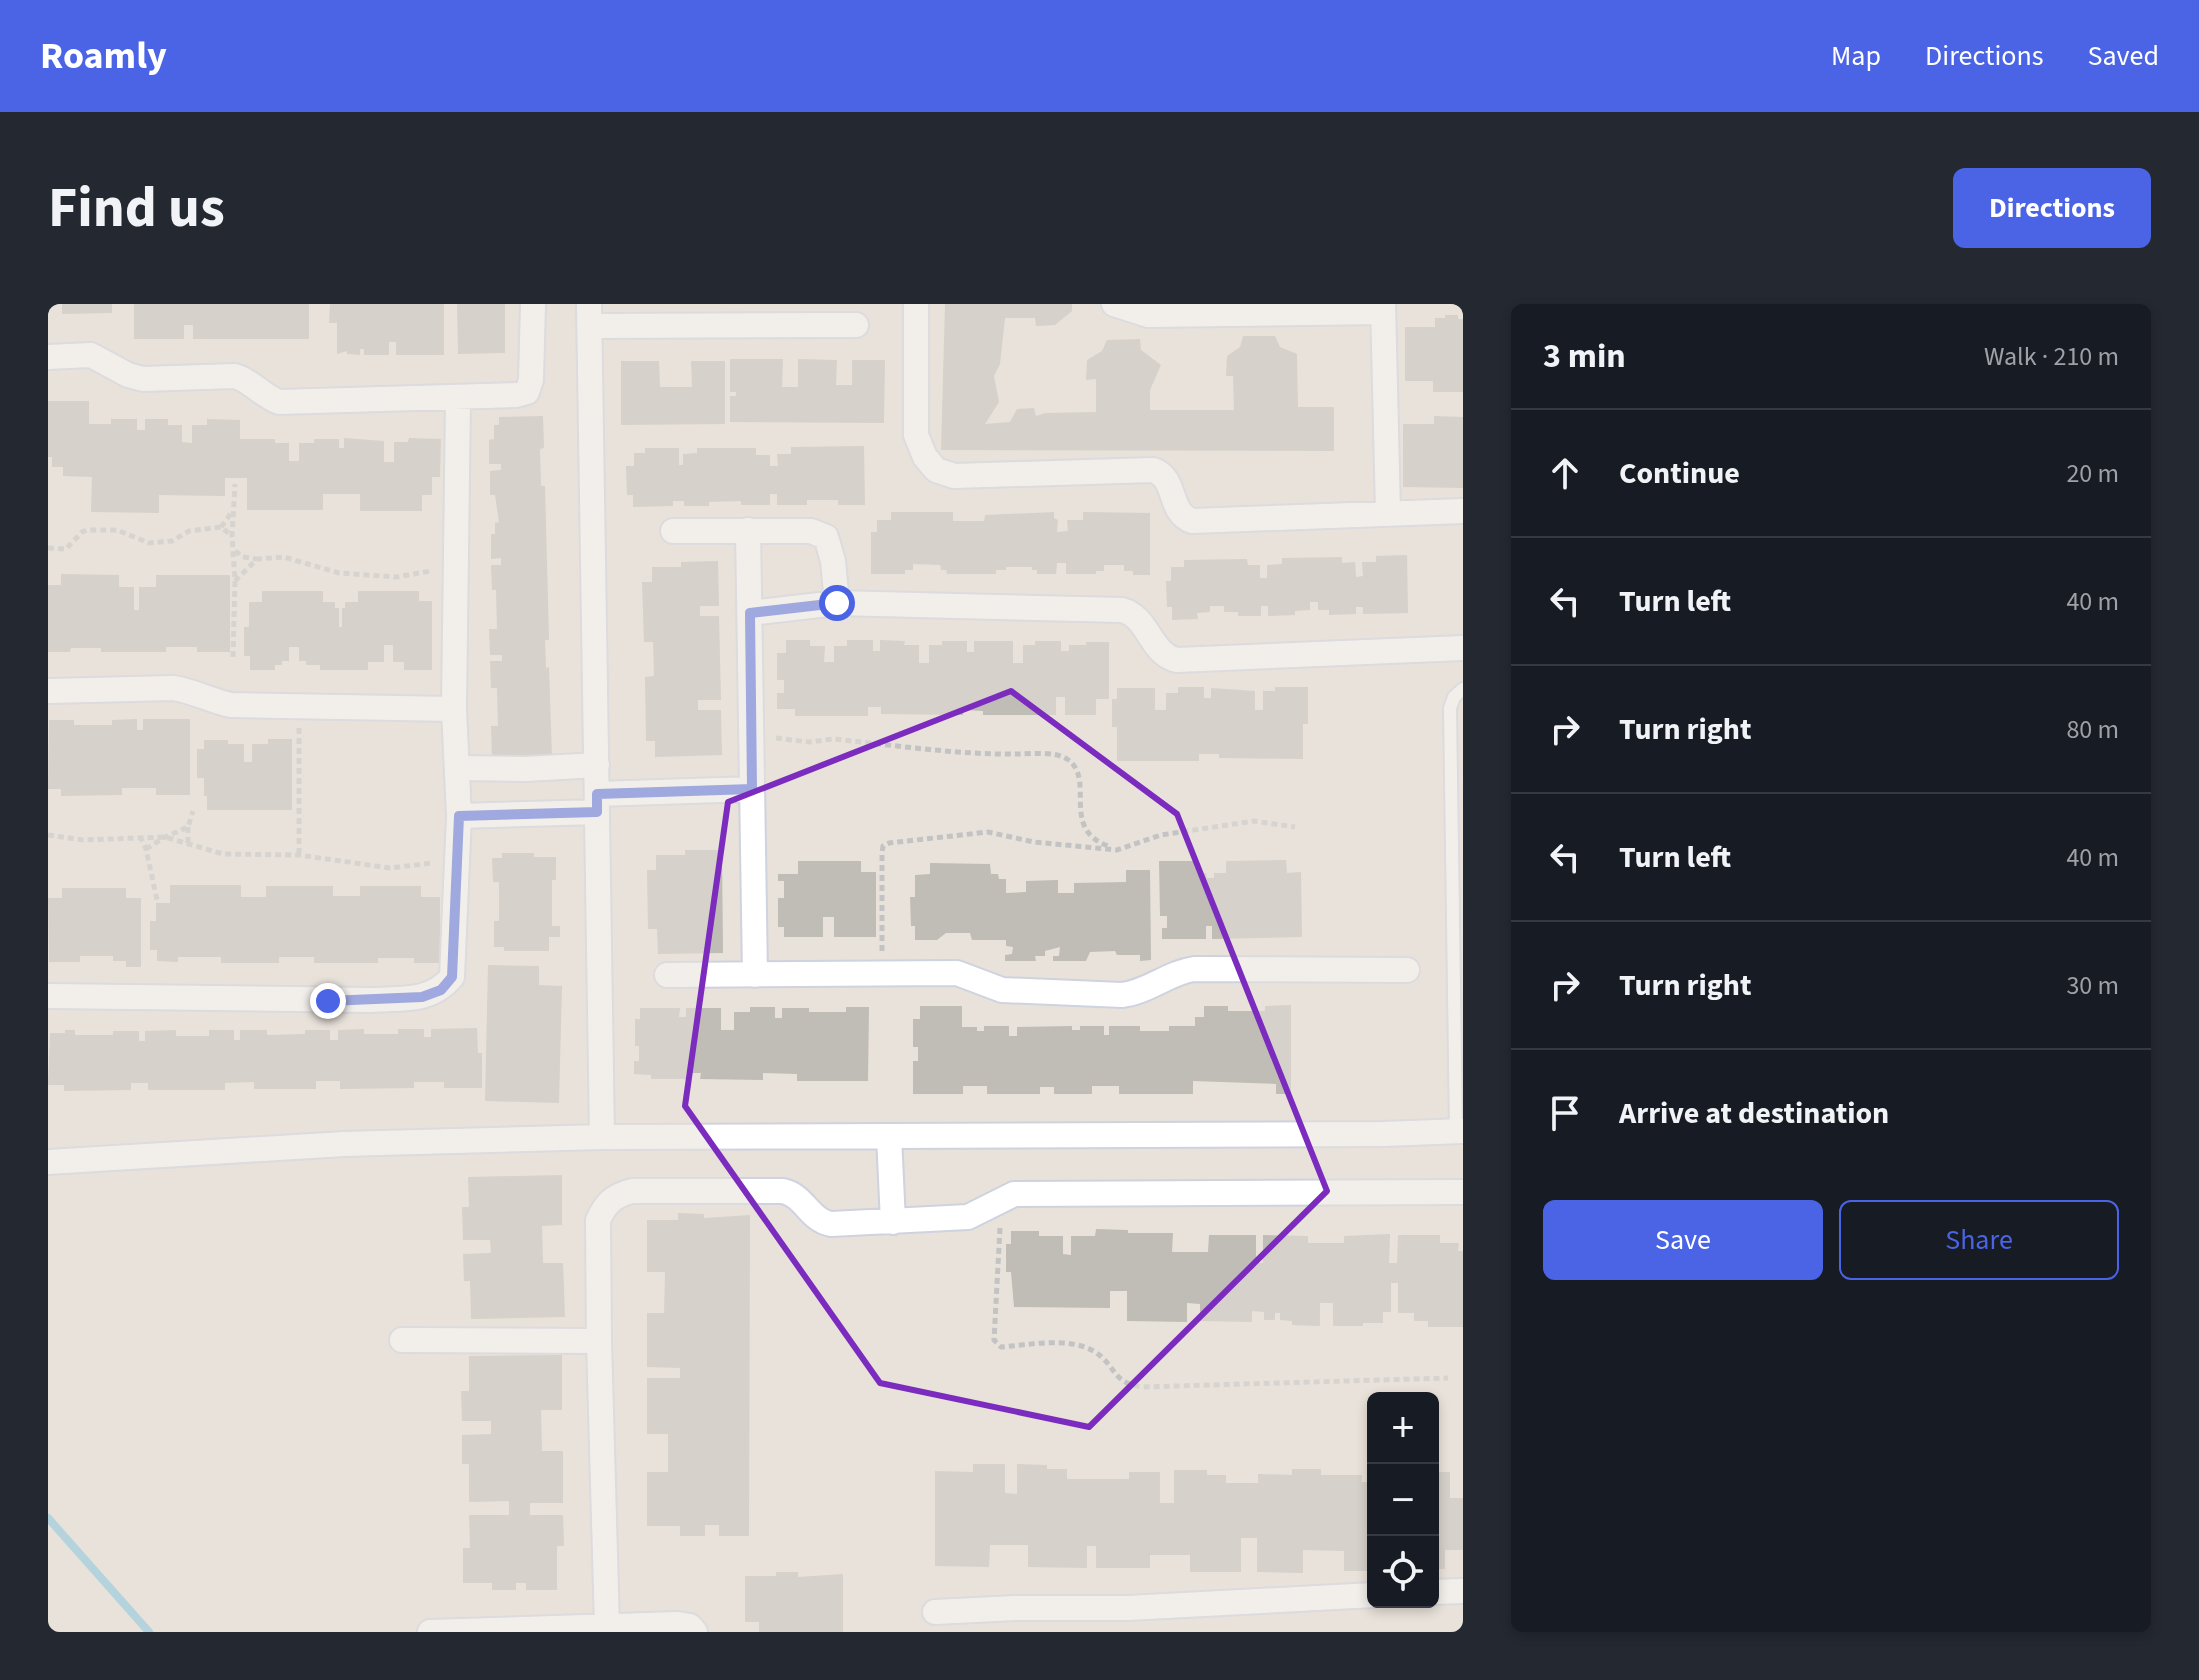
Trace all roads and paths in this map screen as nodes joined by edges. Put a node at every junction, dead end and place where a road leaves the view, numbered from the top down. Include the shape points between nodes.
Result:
1 (533, 304) edge
2 (916, 304) edge
3 (1114, 304) edge
4 (1383, 308) edge
5 (589, 315) edge
6 (856, 325) dead end
7 (48, 357) edge
8 (458, 397) junction
9 (235, 484) dead end
10 (234, 510) junction
11 (1463, 511) edge
12 (1388, 512) junction
13 (221, 527) junction
14 (748, 530) junction
15 (673, 531) dead end
16 (232, 536) junction
17 (48, 548) edge
18 (234, 551) junction
19 (257, 559) junction
20 (456, 566) junction
21 (235, 581) junction
22 (837, 603) junction
23 (750, 613) junction
24 (1463, 648) edge
25 (233, 657) dead end
26 (1463, 689) edge
27 (48, 691) edge
28 (454, 709) junction
29 (313, 727) dead end
30 (772, 738) dead end
31 (597, 765) junction
32 (457, 768) junction
33 (752, 789) junction
34 (597, 803) junction
35 (193, 811) dead end
36 (459, 816) junction
37 (188, 827) junction
38 (1295, 827) dead end
39 (48, 835) edge
40 (140, 836) junction
41 (165, 837) junction
42 (188, 843) junction
43 (146, 849) junction
44 (1117, 850) junction
45 (299, 855) junction
46 (457, 861) junction
47 (157, 900) dead end
48 (1407, 970) dead end
49 (882, 972) junction
50 (667, 975) dead end
51 (755, 975) junction
52 (48, 996) edge
53 (1460, 1131) edge
54 (889, 1136) junction
55 (602, 1137) junction
56 (48, 1162) edge
57 (1463, 1192) edge
58 (1001, 1199) junction
59 (893, 1222) junction
60 (402, 1340) dead end
61 (599, 1341) junction
62 (1448, 1378) dead end
63 (1463, 1591) edge
64 (1439, 1592) edge
65 (1367, 1596) edge
66 (935, 1612) dead end
67 (1128, 1620) edge
68 (607, 1626) junction
69 (430, 1632) edge
70 (695, 1632) edge

1 - 8 street via 527,392
2 - 12 street via 916,435 936,470 954,476 1153,470 1167,479 1178,512 1192,521
3 - 4 street via 1148,315
4 - 12 street
5 - 6 street
5 - 31 street
7 - 8 street via 91,355 143,379 235,376 279,402
8 - 20 street
9 - 10 path
10 - 13 path
10 - 16 path
11 - 12 street
13 - 16 path
13 - 17 path via 149,543 117,530 87,530 66,549
14 - 15 street
14 - 22 street via 811,531 826,537
14 - 23 street
16 - 18 path
18 - 19 path
18 - 21 path
19 - 20 path via 284,557 339,573 396,577
19 - 21 path
20 - 28 street
21 - 25 path
22 - 23 street
22 - 24 street via 1122,610 1136,617 1162,654 1177,660
23 - 33 street
26 - 53 lane via 1450,708
27 - 28 street via 173,688 231,705
28 - 32 street
29 - 45 path via 299,727
30 - 44 path via 1064,757 1078,777 1086,832
31 - 32 street
31 - 34 street
32 - 36 street
33 - 34 street
33 - 51 street
34 - 36 street
34 - 55 street
35 - 37 path
36 - 46 street
37 - 41 path
37 - 42 path
38 - 44 path via 1254,821 1161,835
39 - 40 path via 83,840
40 - 41 path
40 - 43 path
41 - 42 path
41 - 43 path
42 - 45 path via 223,854
43 - 47 path
44 - 49 path via 988,832 883,846
45 - 46 path via 390,868
46 - 52 street via 452,977 441,990 422,997 328,1001
48 - 49 street via 1194,969 1122,995 1002,990 957,973
49 - 51 street
50 - 51 street
53 - 54 street
54 - 55 street
54 - 59 street
55 - 56 street via 344,1144
57 - 58 street via 1014,1194
58 - 59 street via 968,1217
58 - 62 path via 994,1340 1001,1347 1081,1346 1096,1352 1117,1378 1143,1387
59 - 61 street via 821,1222 800,1198 783,1191 618,1195 598,1220
60 - 61 street
61 - 68 street
63 - 64 street
65 - 67 street
66 - 67 street via 1015,1608
68 - 69 street
68 - 70 street via 678,1624

